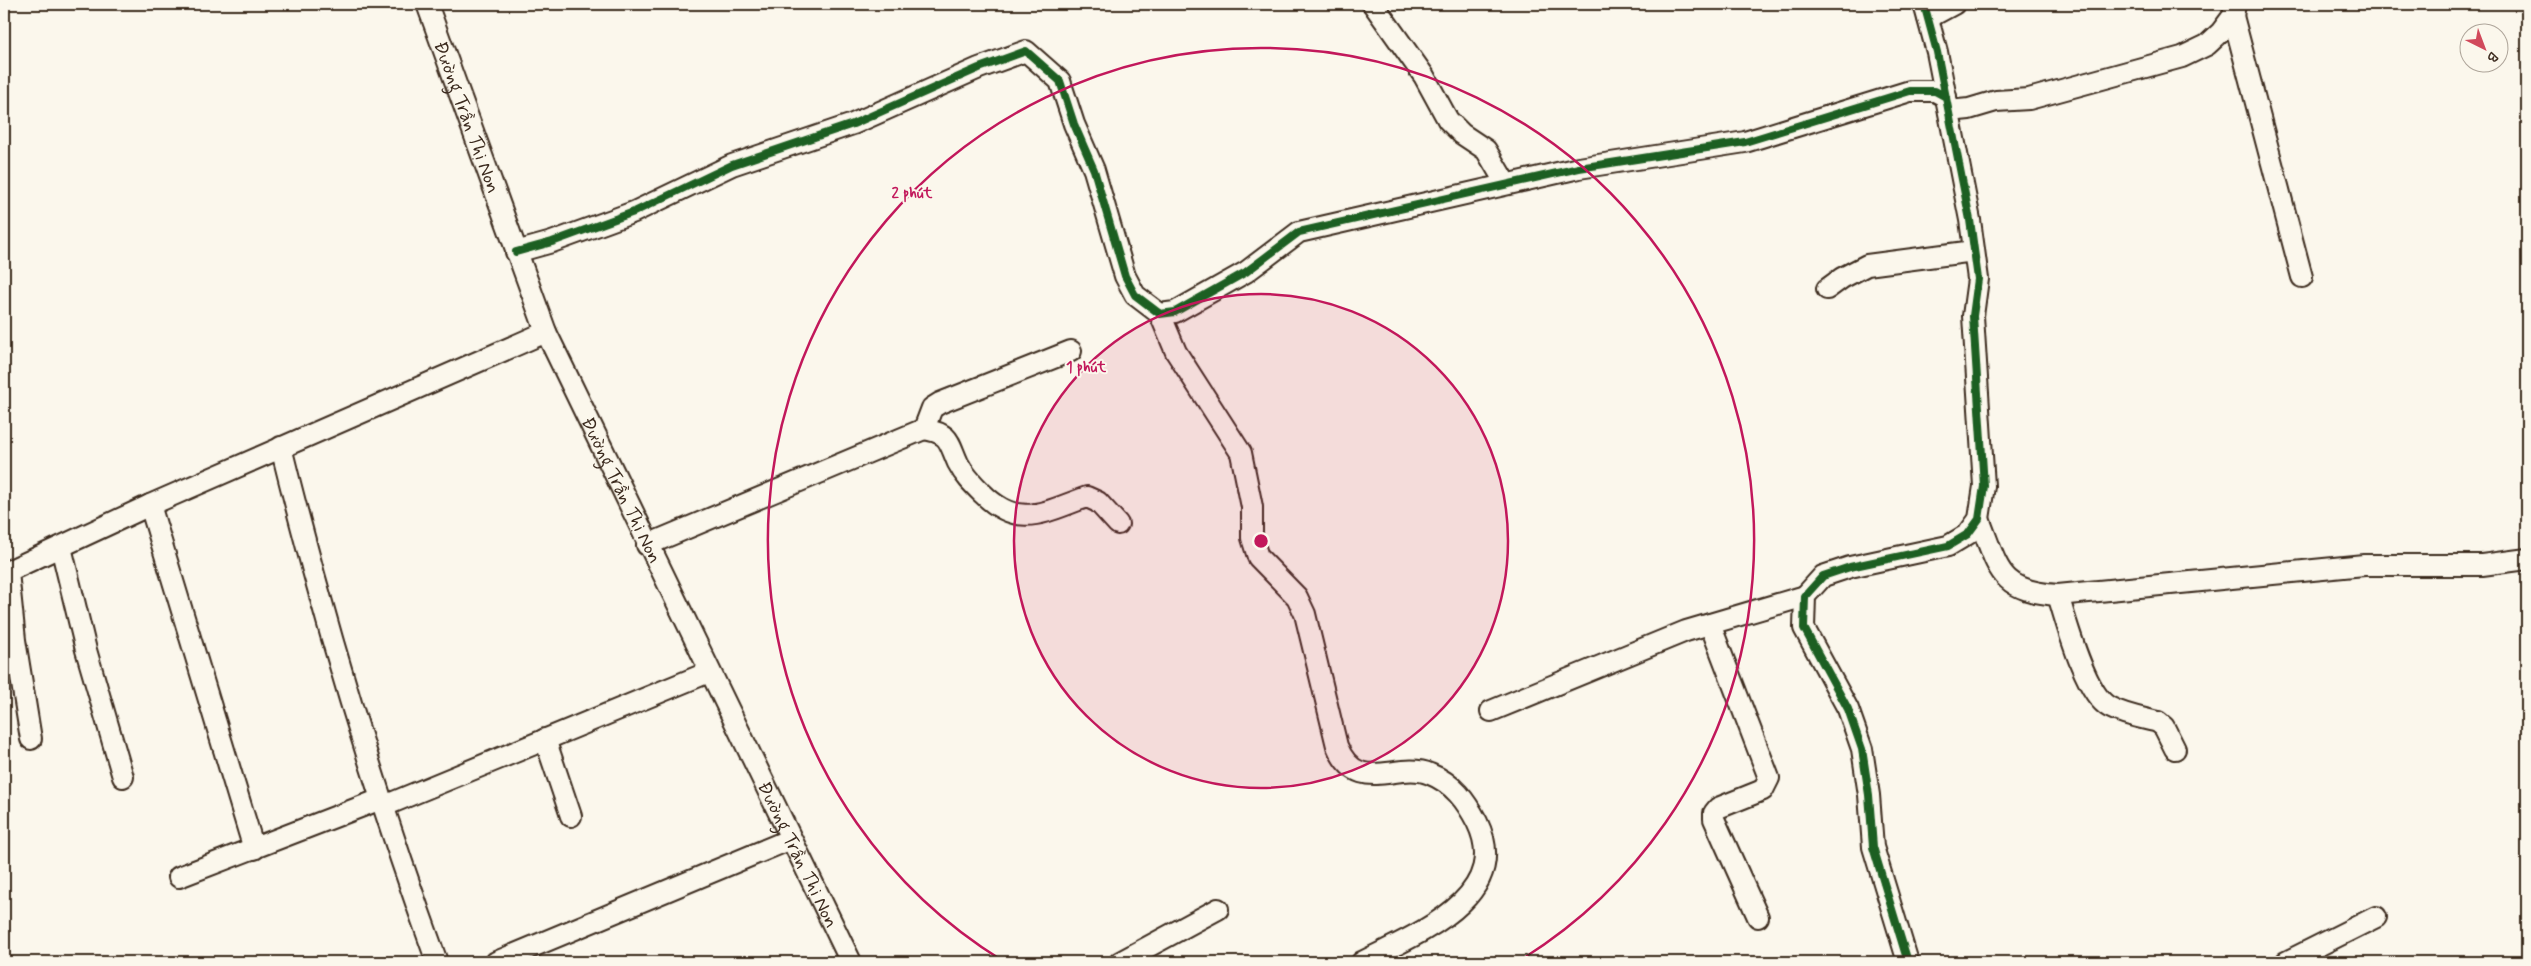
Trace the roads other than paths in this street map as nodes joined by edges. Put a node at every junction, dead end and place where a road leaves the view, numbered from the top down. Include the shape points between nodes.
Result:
1 (427, 4) edge
2 (1373, 4) edge
3 (1954, 4) edge
4 (2234, 10) edge
5 (1926, 11) edge
6 (1948, 104) junction
7 (1506, 184) junction
8 (1974, 250) junction
9 (516, 252) junction
10 (2302, 277) dead end
11 (1827, 289) dead end
12 (1160, 314) junction
13 (546, 332) junction
14 (1071, 351) dead end
15 (924, 429) junction
16 (281, 447) junction
17 (150, 505) junction
18 (1979, 519) junction
19 (1118, 524) dead end
20 (648, 545) junction
21 (60, 547) junction
22 (2527, 559) edge
23 (6, 572) edge
24 (2058, 595) junction
25 (1805, 596) junction
26 (1710, 624) junction
27 (709, 672) junction
28 (1491, 711) dead end
29 (31, 739) dead end
30 (545, 739) junction
31 (2175, 749) dead end
32 (123, 777) dead end
33 (382, 803) junction
34 (571, 816) dead end
35 (791, 839) junction
36 (254, 849) junction
37 (179, 876) dead end
38 (1218, 909) dead end
39 (1758, 917) dead end
40 (2376, 917) dead end
41 (437, 962) edge
42 (496, 962) edge
43 (851, 962) edge
44 (1120, 962) edge
45 (1362, 962) edge
46 (1908, 962) edge
47 (2286, 962) edge

1 - 9 street, Đường Trần Thị Non
2 - 7 street via 1424,76 1448,120 1486,150
3 - 5 street
4 - 6 street via 2207,45 2182,57 2029,99 1996,101 1969,109
4 - 10 street
5 - 6 street
6 - 7 street via 1935,91 1910,91 1745,142 1641,157
6 - 8 street
7 - 12 street via 1299,232 1246,272 1175,312
8 - 11 street via 1867,264
8 - 18 street via 1978,279 1973,342 1984,486
9 - 12 street via 634,212 732,165 853,124 979,68 1026,51 1060,81 1094,170 1125,276 1135,295
9 - 13 street, Đường Trần Thị Non
12 - 45 street via 1176,352 1240,453 1252,507 1252,538 1258,557 1297,597 1306,614 1343,760 1371,775 1428,773 1450,784 1470,810 1482,833 1483,874 1471,895 1445,916
13 - 16 street
13 - 20 street, Đường Trần Thị Non
14 - 15 street via 940,403 932,408
15 - 19 street via 940,432 950,440 966,477 991,502 1014,514 1043,513 1087,497 1098,502
15 - 20 street
16 - 17 street
16 - 33 street via 311,570
17 - 21 street
17 - 36 street
18 - 24 street via 2002,574 2019,588 2038,594
18 - 25 street via 1968,534 1948,546 1823,576
20 - 27 street, Đường Trần Thị Non
21 - 23 street
21 - 32 street
22 - 24 street via 2482,565 2364,565
23 - 29 street
24 - 31 street via 2074,646 2098,696 2108,706 2158,722
25 - 26 street
25 - 46 street via 1804,628 1848,709 1862,750 1873,847
26 - 28 street via 1686,630
26 - 39 street via 1769,778 1763,790 1714,812
27 - 30 street
27 - 35 street, Đường Trần Thị Non
30 - 33 street
30 - 34 street
33 - 36 street
33 - 41 street
35 - 42 street
35 - 43 street, Đường Trần Thị Non
36 - 37 street
38 - 44 street
40 - 47 street

